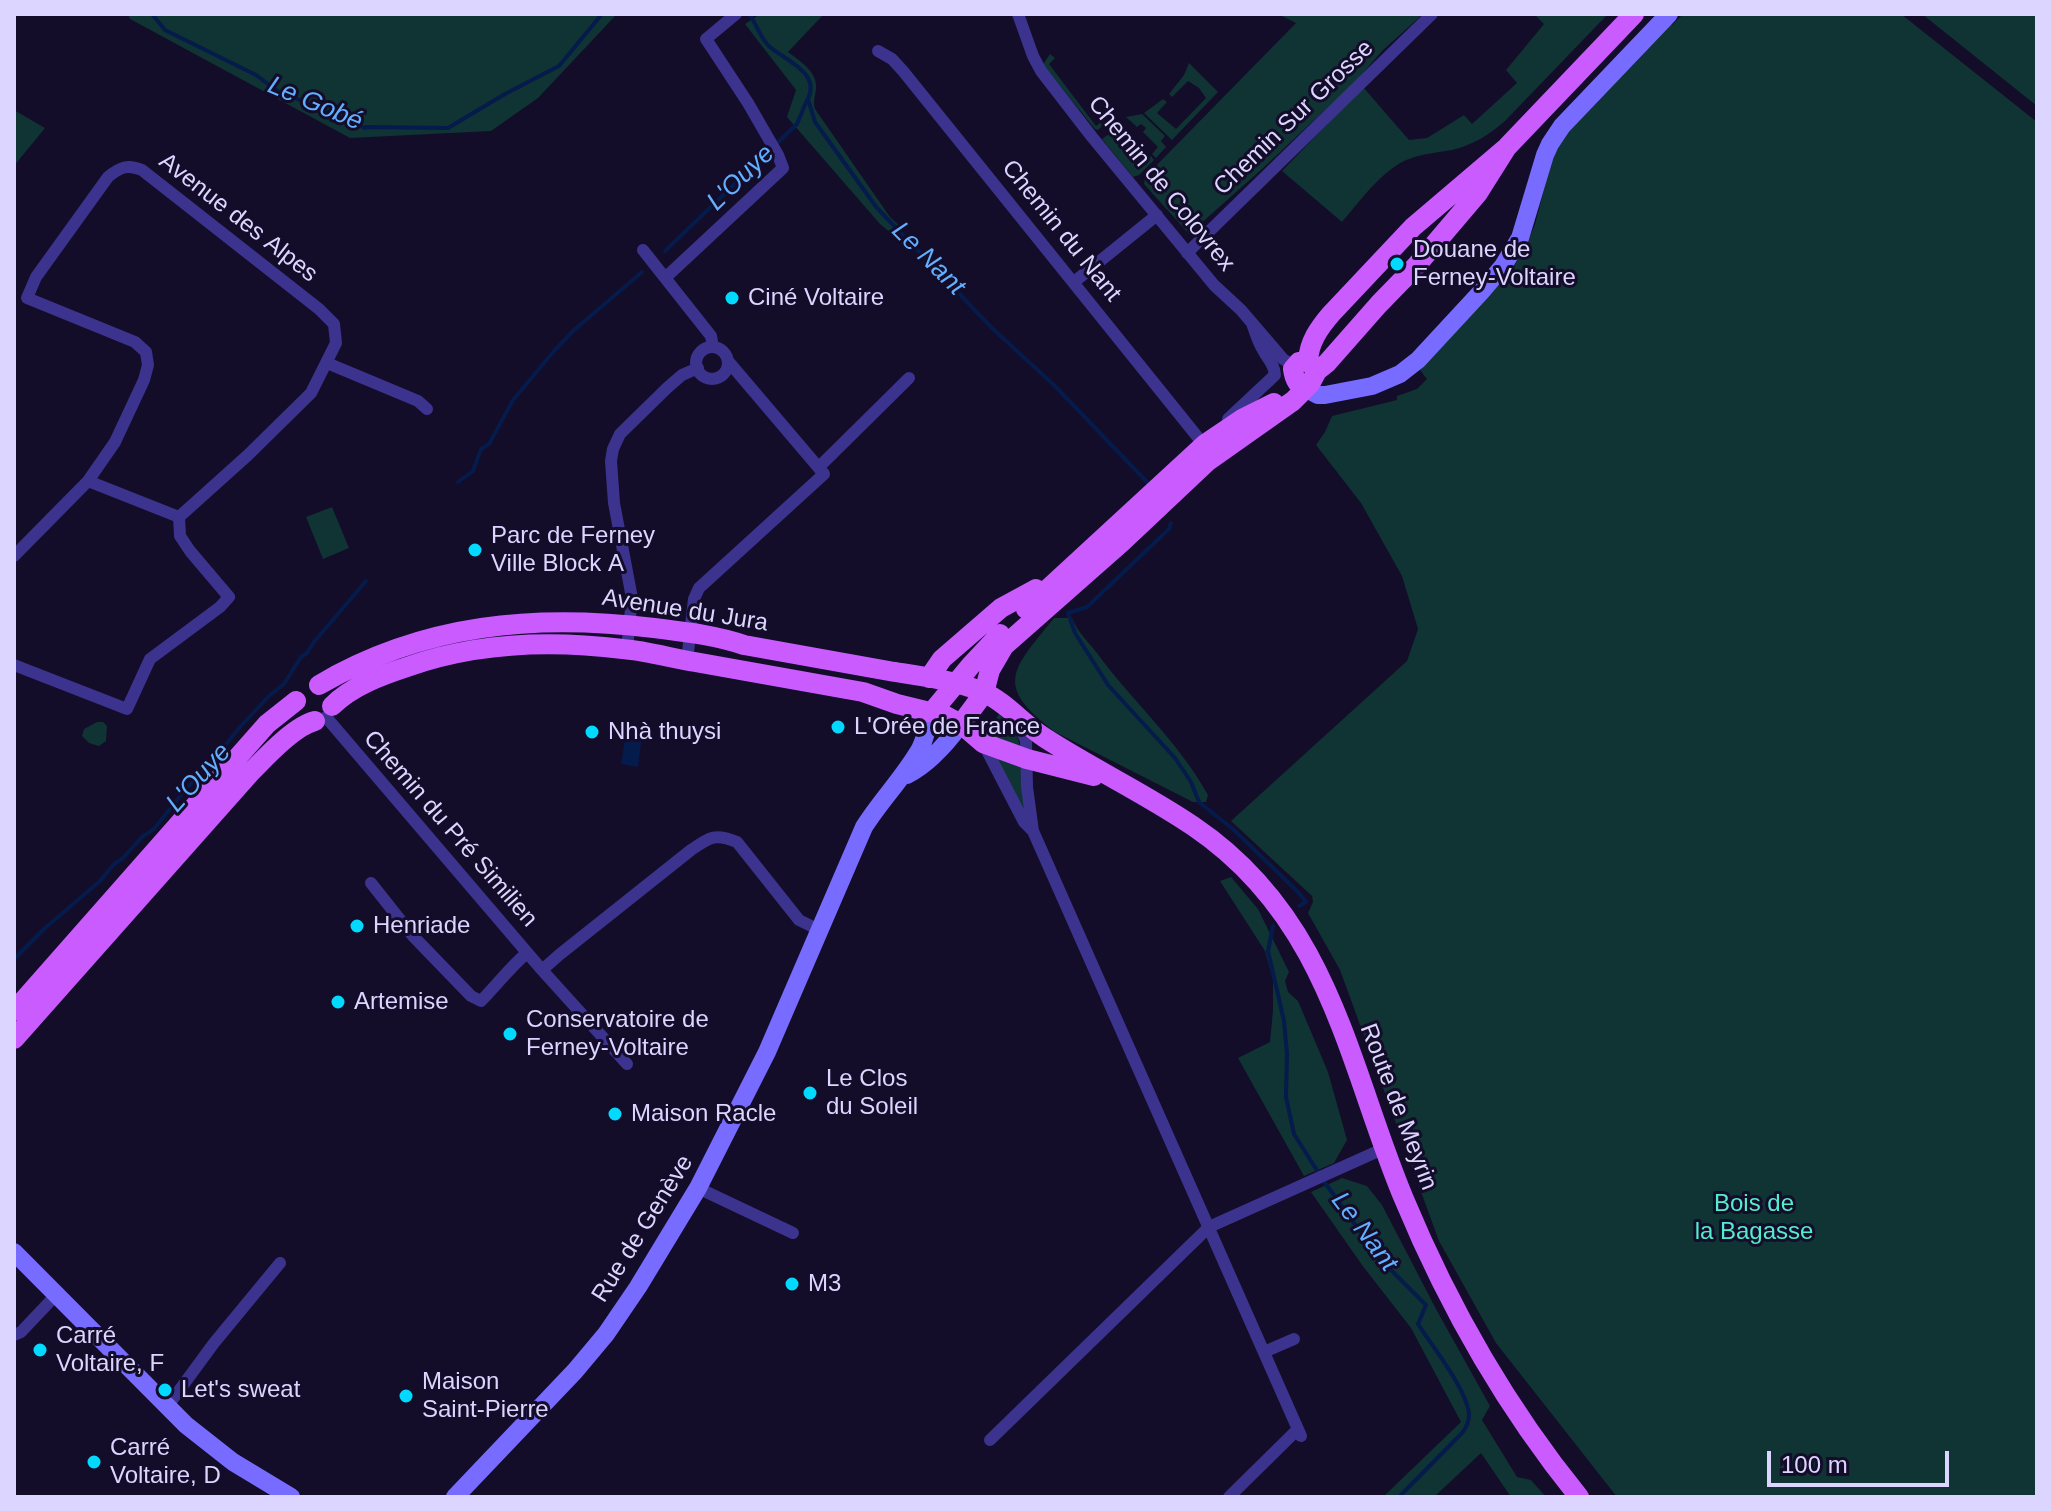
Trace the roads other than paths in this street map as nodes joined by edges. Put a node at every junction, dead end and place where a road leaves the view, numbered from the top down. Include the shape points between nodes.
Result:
1 (736, 14) edge
2 (1018, 14) edge
3 (1432, 14) edge
4 (1634, 14) edge
5 (1669, 14) edge
6 (878, 51) dead end
7 (1507, 147) junction
8 (1157, 215) junction
9 (643, 250) dead end
10 (1187, 253) junction
11 (665, 278) junction
12 (1074, 282) junction
13 (1252, 323) junction
14 (713, 347) junction
15 (728, 361) junction
16 (327, 363) junction
17 (698, 368) junction
18 (1304, 373) junction
19 (909, 378) dead end
20 (427, 409) dead end
21 (1205, 444) junction
22 (822, 470) junction
23 (88, 481) junction
24 (179, 517) junction
25 (14, 556) edge
26 (1061, 576) junction
27 (630, 625) junction
28 (691, 633) junction
29 (627, 649) junction
30 (687, 661) junction
31 (14, 665) edge
32 (929, 678) junction
33 (956, 684) junction
34 (319, 685) junction
35 (984, 693) junction
36 (296, 701) junction
37 (1012, 711) junction
38 (932, 712) junction
39 (324, 715) junction
40 (961, 724) junction
41 (983, 743) junction
42 (1027, 759) junction
43 (901, 778) junction
44 (1117, 782) junction
45 (1033, 831) junction
46 (371, 883) dead end
47 (819, 930) junction
48 (527, 953) junction
49 (542, 970) junction
50 (14, 1011) edge
51 (14, 1039) edge
52 (627, 1064) dead end
53 (1385, 1148) junction
54 (698, 1188) junction
55 (1209, 1227) junction
56 (793, 1233) dead end
57 (14, 1252) edge
58 (280, 1263) dead end
59 (56, 1295) junction
60 (14, 1335) edge
61 (1294, 1339) dead end
62 (1264, 1352) junction
63 (167, 1407) junction
64 (990, 1440) dead end
65 (267, 1492) edge
66 (291, 1497) edge
67 (455, 1497) edge
68 (1229, 1497) edge
69 (1579, 1497) edge

1 - 11 street via 706,39 783,168
2 - 8 street, Chemin de Colovrex via 1041,71
3 - 10 street, Chemin Sur Grosse
4 - 7 main road
5 - 18 street via 1562,126 1545,155 1511,255 1418,360 1392,379 1325,395 1318,395
6 - 12 street, Chemin du Nant via 903,71
7 - 18 main road via 1478,193 1416,266 1327,363
7 - 18 main road via 1382,257 1319,328
8 - 10 street, Chemin de Colovrex
8 - 12 street
9 - 11 street
10 - 13 street, Chemin de Colovrex
11 - 14 street via 711,336
12 - 21 street, Chemin du Nant
13 - 18 street, Chemin de Colovrex via 1283,359
13 - 21 street via 1275,375
14 - 15 street
14 - 17 street via 699,355
15 - 17 street via 726,371 714,379
15 - 22 street
16 - 20 street
16 - 23 street, Avenue des Alpes via 336,343 334,324 319,309 142,170 117,170 36,277 27,298 135,342 146,352 141,385 115,442
16 - 24 street, Avenue des Alpes via 311,393 291,414
17 - 27 street via 667,388 620,434 613,449 614,503 631,589
18 - 21 main road via 1271,405
18 - 35 main road via 1293,401 1208,461 1015,636 995,659
19 - 22 street
21 - 26 main road
22 - 28 street via 699,588
23 - 24 street
23 - 25 street, Avenue des Alpes
24 - 31 street via 180,536 229,597 150,659 127,709
26 - 32 main road via 1001,608 942,659
26 - 33 main road
27 - 28 main road, Avenue du Jura
27 - 29 street
27 - 34 main road, Avenue du Jura via 543,622 451,632 391,651
28 - 30 street
28 - 32 main road, Avenue du Jura
29 - 30 main road, Avenue du Jura
29 - 39 main road, Avenue du Jura via 544,643 480,648 383,675
30 - 38 main road, Avenue du Jura via 863,692
32 - 33 main road, Avenue du Jura
33 - 35 main road, Avenue du Jura
33 - 38 main road
34 - 36 main road via 305,686
34 - 39 main road via 330,693
35 - 37 main road, Route de Meyrin
35 - 40 main road
36 - 39 main road via 303,717
36 - 50 main road via 267,724
37 - 42 street via 1024,735
37 - 44 main road, Route de Meyrin
38 - 40 main road, Avenue du Jura
38 - 43 street, Rue de Genève via 921,748
39 - 48 street, Chemin du Pré Similien
39 - 51 main road, Avenue du Jura via 304,725 250,773
40 - 41 main road, Route de Meyrin
40 - 43 street, Rue de Genève via 919,769
41 - 42 main road, Route de Meyrin
41 - 45 street
42 - 44 main road, Route de Meyrin
42 - 45 street
43 - 47 street, Rue de Genève via 864,827
44 - 53 main road, Route de Meyrin via 1213,841 1277,905 1325,989
45 - 55 street
46 - 48 street via 413,936 481,1001
47 - 49 street via 799,920 737,842 715,837 691,850
47 - 54 street, Rue de Genève via 767,1052
48 - 49 street, Chemin du Pré Similien
49 - 52 street, Chemin du Pré Similien
53 - 55 street
53 - 69 main road, Route de Meyrin via 1422,1240 1466,1327 1523,1423
54 - 56 street
54 - 67 street, Rue de Genève via 599,1344
55 - 62 street
55 - 64 street
57 - 59 street
58 - 63 street
59 - 60 street
59 - 63 street
61 - 62 street
62 - 68 street via 1300,1433
63 - 65 street
65 - 66 street

